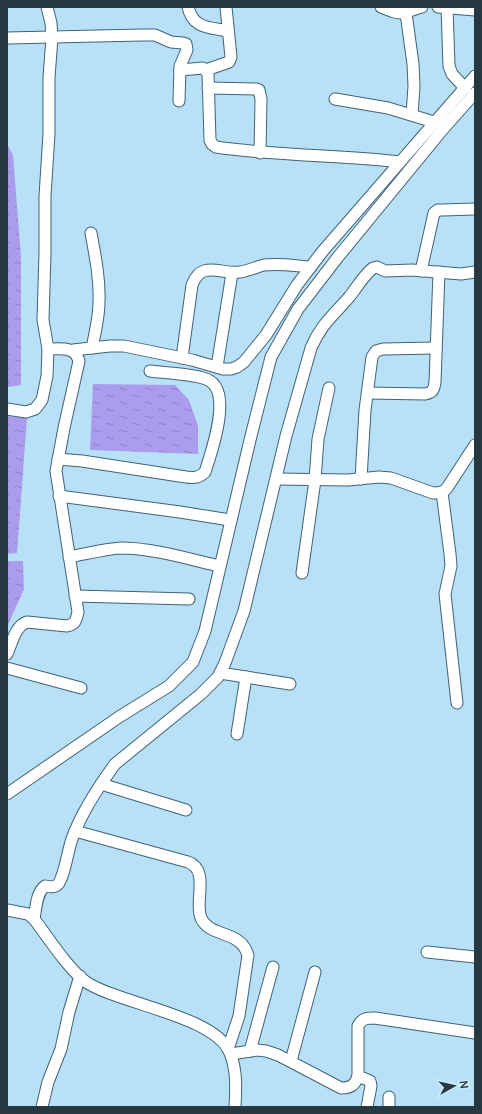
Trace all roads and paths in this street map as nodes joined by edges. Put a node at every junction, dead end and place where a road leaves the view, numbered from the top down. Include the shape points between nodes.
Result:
1 (47, 7) edge
2 (188, 7) edge
3 (226, 7) edge
4 (381, 7) edge
5 (444, 7) edge
6 (414, 9) edge
7 (475, 10) edge
8 (228, 31) junction
9 (7, 38) edge
10 (52, 38) junction
11 (180, 70) junction
12 (206, 70) junction
13 (475, 76) edge
14 (208, 88) junction
15 (465, 88) junction
16 (475, 93) edge
17 (335, 99) dead end
18 (179, 101) dead end
19 (412, 115) junction
20 (434, 122) junction
21 (260, 153) junction
22 (400, 162) junction
23 (475, 209) edge
24 (91, 233) dead end
25 (311, 267) junction
26 (421, 271) junction
27 (232, 272) junction
28 (438, 272) junction
29 (475, 272) edge
30 (92, 348) junction
31 (436, 348) junction
32 (48, 349) junction
33 (73, 350) junction
34 (182, 358) junction
35 (217, 367) junction
36 (150, 371) dead end
37 (329, 388) dead end
38 (368, 393) junction
39 (7, 409) edge
40 (475, 445) edge
41 (58, 459) junction
42 (276, 479) junction
43 (361, 479) junction
44 (315, 480) junction
45 (442, 492) junction
46 (59, 496) junction
47 (230, 520) junction
48 (69, 557) junction
49 (219, 566) junction
50 (302, 573) dead end
51 (75, 596) junction
52 (190, 598) dead end
53 (7, 654) edge
54 (7, 668) edge
55 (220, 673) junction
56 (246, 677) junction
57 (290, 684) dead end
58 (81, 688) dead end
59 (457, 703) dead end
60 (237, 734) dead end
61 (101, 784) junction
62 (7, 794) edge
63 (186, 810) dead end
64 (75, 831) junction
65 (7, 910) edge
66 (34, 919) junction
67 (427, 952) dead end
68 (475, 956) edge
69 (273, 967) dead end
70 (315, 972) dead end
71 (80, 976) junction
72 (475, 1033) edge
73 (230, 1051) junction
74 (250, 1051) junction
75 (291, 1061) junction
76 (358, 1076) junction
77 (42, 1107) edge
78 (235, 1107) edge
79 (367, 1107) edge

1 - 10 street
2 - 8 street via 195,22
3 - 8 street
4 - 6 street via 396,12
5 - 7 street
5 - 15 street via 449,66 452,74
6 - 19 street
8 - 12 street via 229,62
9 - 10 street
10 - 11 street via 155,35 171,42 186,44 187,50
10 - 32 street via 44,196 46,253 43,320
11 - 12 street
11 - 18 street
12 - 14 street
13 - 15 street
14 - 21 street via 212,144 216,147
14 - 21 street via 259,90
15 - 20 street
16 - 47 street via 342,251 290,323 271,357
17 - 19 street
19 - 20 street
20 - 22 street
21 - 22 street
22 - 25 street
23 - 26 street via 438,210 434,213
24 - 30 street via 100,301
25 - 27 street via 274,264
25 - 35 street via 266,335 244,362 231,369
26 - 28 street
26 - 42 street via 373,268 323,325 311,348
27 - 34 street via 206,270 194,279
27 - 35 street
28 - 29 street
28 - 31 street
30 - 33 street
30 - 34 street via 124,346
31 - 38 street via 390,348 376,352 372,357
31 - 38 street via 435,382 430,393
32 - 33 street
32 - 39 street via 47,376 42,400 35,409 26,412
33 - 41 street via 79,361
34 - 35 street
36 - 41 street via 204,378 216,386 220,395 214,444 202,475 195,478
37 - 44 street via 318,439
38 - 43 street
40 - 45 street
41 - 46 street via 56,471
42 - 44 street
42 - 55 street via 244,611
43 - 44 street
43 - 45 street via 391,478 433,493
44 - 50 street
45 - 59 street via 451,566 445,594
46 - 47 street
46 - 48 street
47 - 49 street
48 - 49 street via 127,549
48 - 51 street
49 - 62 street via 205,631 193,662 182,674 169,686
51 - 52 street
51 - 53 street via 78,612 73,625 28,622 22,624
54 - 58 street
55 - 56 street
55 - 61 street via 201,694 123,756
56 - 57 street
56 - 60 street
61 - 63 street
61 - 64 street
64 - 66 street via 58,886 45,886 41,889
64 - 73 street via 188,862 198,870 201,919 211,928 239,941 248,955 239,1016
65 - 66 street via 28,914
66 - 71 street
67 - 68 street
69 - 74 street
70 - 75 street
71 - 73 street via 103,991 209,1030 223,1041
71 - 77 street via 61,1049 48,1082
72 - 76 street via 366,1018 360,1021 358,1026
73 - 74 street
73 - 78 street via 234,1064
74 - 75 street via 266,1051
75 - 76 street via 341,1088 351,1086
76 - 79 street via 370,1081

